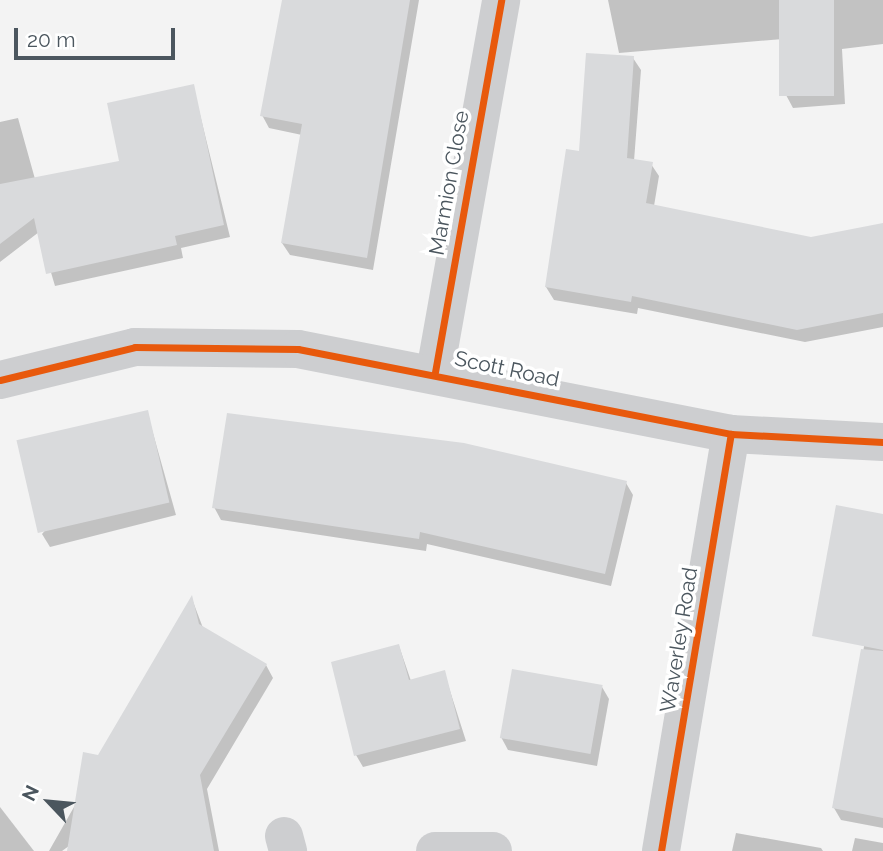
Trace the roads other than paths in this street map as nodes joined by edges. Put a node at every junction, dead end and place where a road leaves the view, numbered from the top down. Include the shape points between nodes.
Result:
1 (501, 0) edge
2 (435, 372) junction
3 (0, 380) edge
4 (731, 434) junction
5 (883, 442) edge
6 (435, 851) edge
7 (493, 851) edge
8 (661, 851) edge

1 - 2 street, Marmion Close
2 - 3 street, Scott Road via 298,349 212,343 135,347
2 - 4 street, Scott Road
4 - 5 street, Scott Road
4 - 8 street, Waverley Road
6 - 7 street

